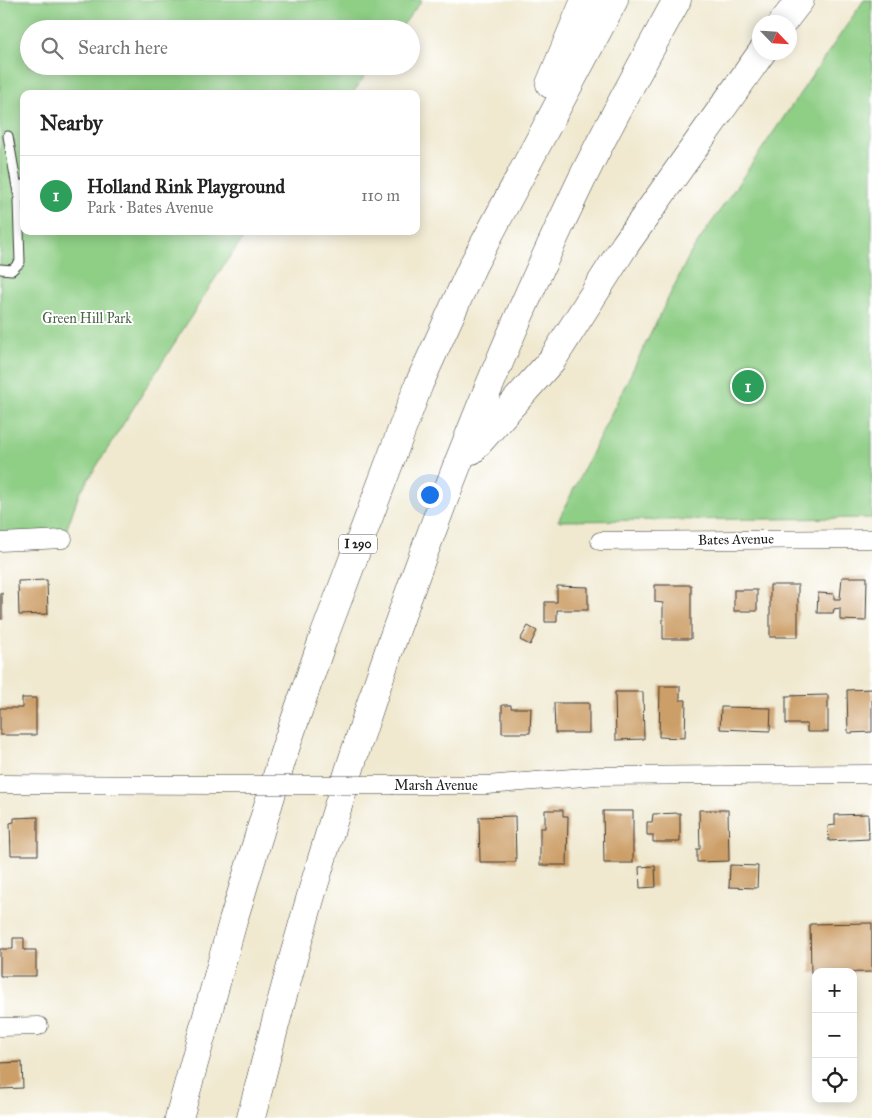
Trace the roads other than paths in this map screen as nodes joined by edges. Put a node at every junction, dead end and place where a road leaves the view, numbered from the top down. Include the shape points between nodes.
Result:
1 (585, 0) edge
2 (614, 0) edge
3 (677, 0) edge
4 (800, 0) edge
5 (788, 15) edge
6 (756, 60) edge
7 (8, 136) dead end
8 (20, 191) edge
9 (18, 194) junction
10 (473, 265) junction
11 (0, 269) edge
12 (460, 464) junction
13 (872, 538) edge
14 (63, 539) dead end
15 (600, 541) dead end
16 (0, 542) edge
17 (872, 774) edge
18 (0, 784) edge
19 (0, 1026) edge
20 (40, 1026) dead end
21 (179, 1118) edge
22 (251, 1118) edge

1 - 10 highway
2 - 10 highway, I 290
3 - 12 highway via 582,180 538,274
4 - 5 highway
6 - 12 highway via 625,245 552,360
7 - 9 lane
8 - 9 lane
9 - 11 lane via 20,262 12,270
10 - 21 highway, I 290 via 419,384 286,746
12 - 22 highway via 403,610 356,747 286,978
13 - 15 street, Bates Avenue
14 - 16 street
17 - 18 street, Marsh Avenue, bridge via 596,776 487,785
19 - 20 street

